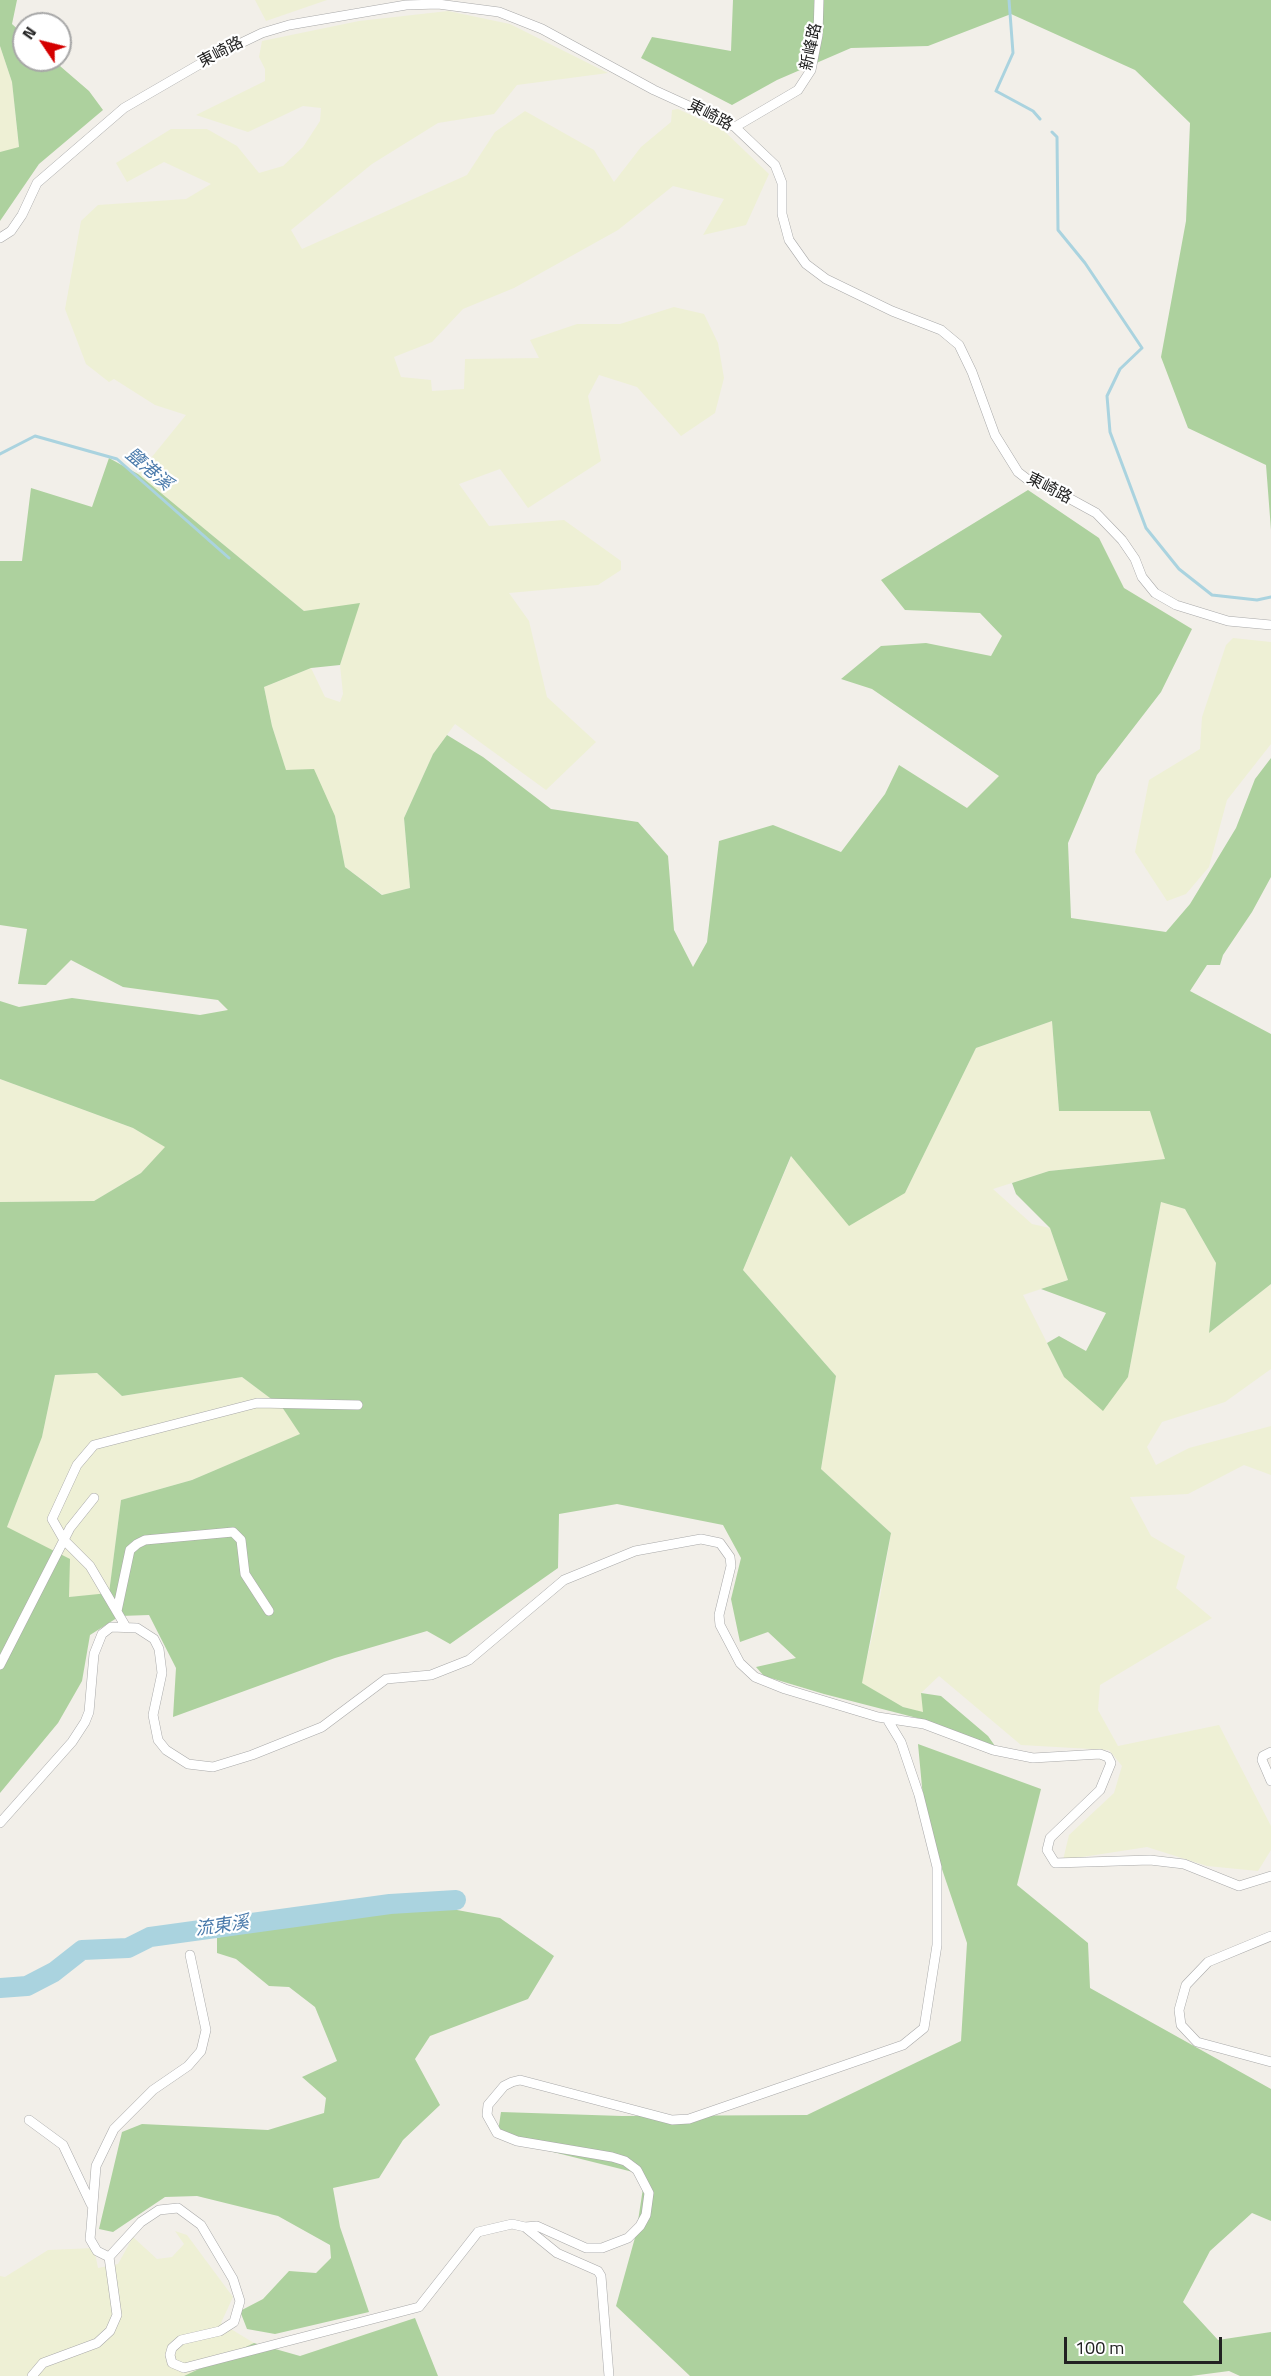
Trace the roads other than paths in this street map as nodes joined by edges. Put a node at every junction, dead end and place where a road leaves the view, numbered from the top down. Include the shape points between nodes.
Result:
1 (819, 0) edge
2 (735, 127) junction
3 (0, 238) edge
4 (1271, 625) edge
5 (358, 1406) dead end
6 (94, 1498) dead end
7 (64, 1540) junction
8 (117, 1611) junction
9 (269, 1611) dead end
10 (126, 1627) junction
11 (0, 1665) edge
12 (887, 1719) junction
13 (1271, 1752) edge
14 (1271, 1781) edge
15 (0, 1823) edge
16 (1271, 1875) edge
17 (1271, 1936) edge
18 (190, 1955) dead end
19 (1271, 2062) edge
20 (29, 2120) dead end
21 (92, 2206) junction
22 (525, 2227) junction
23 (109, 2257) junction
24 (32, 2376) edge
25 (609, 2376) edge

1 - 2 street, 新峰路 via 811,70 798,90
2 - 3 street, 東崎路 via 654,90 542,29 499,12 438,4 406,5 262,33 166,82 124,108 54,166 37,183 11,231
2 - 4 street, 東崎路 via 775,165 782,183 782,214 789,240 806,264 826,279 941,330 958,345 995,435 1018,472 1096,513 1122,540 1155,594 1176,605 1228,621
5 - 7 street via 257,1403 94,1446 77,1465 52,1519
6 - 7 street
7 - 8 street via 90,1566
7 - 11 street
8 - 9 street via 130,1550 137,1544 233,1532 241,1540 246,1574
8 - 10 street
10 - 12 street via 154,1639 161,1654 162,1673 153,1715 158,1740 188,1764 213,1767 322,1727 387,1679 431,1675 470,1660 564,1580 635,1551 701,1539 720,1543 730,1557 720,1625 754,1677
10 - 15 street via 111,1627 97,1644 89,1712 79,1732
12 - 16 street via 924,1724 993,1750 1024,1757 1100,1754 1108,1758 1111,1763 1100,1790 1050,1838 1047,1853 1057,1864 1150,1860 1184,1863 1239,1886
12 - 22 street via 901,1742 912,1774 937,1867 937,1945 924,2028 903,2045 689,2119 672,2120 520,2080 512,2082 488,2105 487,2115 497,2133 517,2141 625,2162 637,2170 650,2193 640,2226 628,2238 609,2246 586,2248 537,2226
13 - 14 street via 1262,1760
17 - 19 street via 1208,1962 1186,1985 1179,2010 1181,2025 1197,2042
18 - 21 street via 206,2030 201,2051 188,2066 153,2090 114,2129 96,2166
20 - 21 street via 63,2145
21 - 23 street via 90,2239 97,2251
22 - 23 street via 512,2224 478,2232 419,2307 184,2368 172,2363 172,2348 182,2340 220,2331 234,2322 240,2301 201,2225 178,2208 159,2210 141,2222
22 - 25 street via 557,2253 598,2271 601,2276
23 - 24 street via 117,2315 110,2331 97,2343 43,2363

